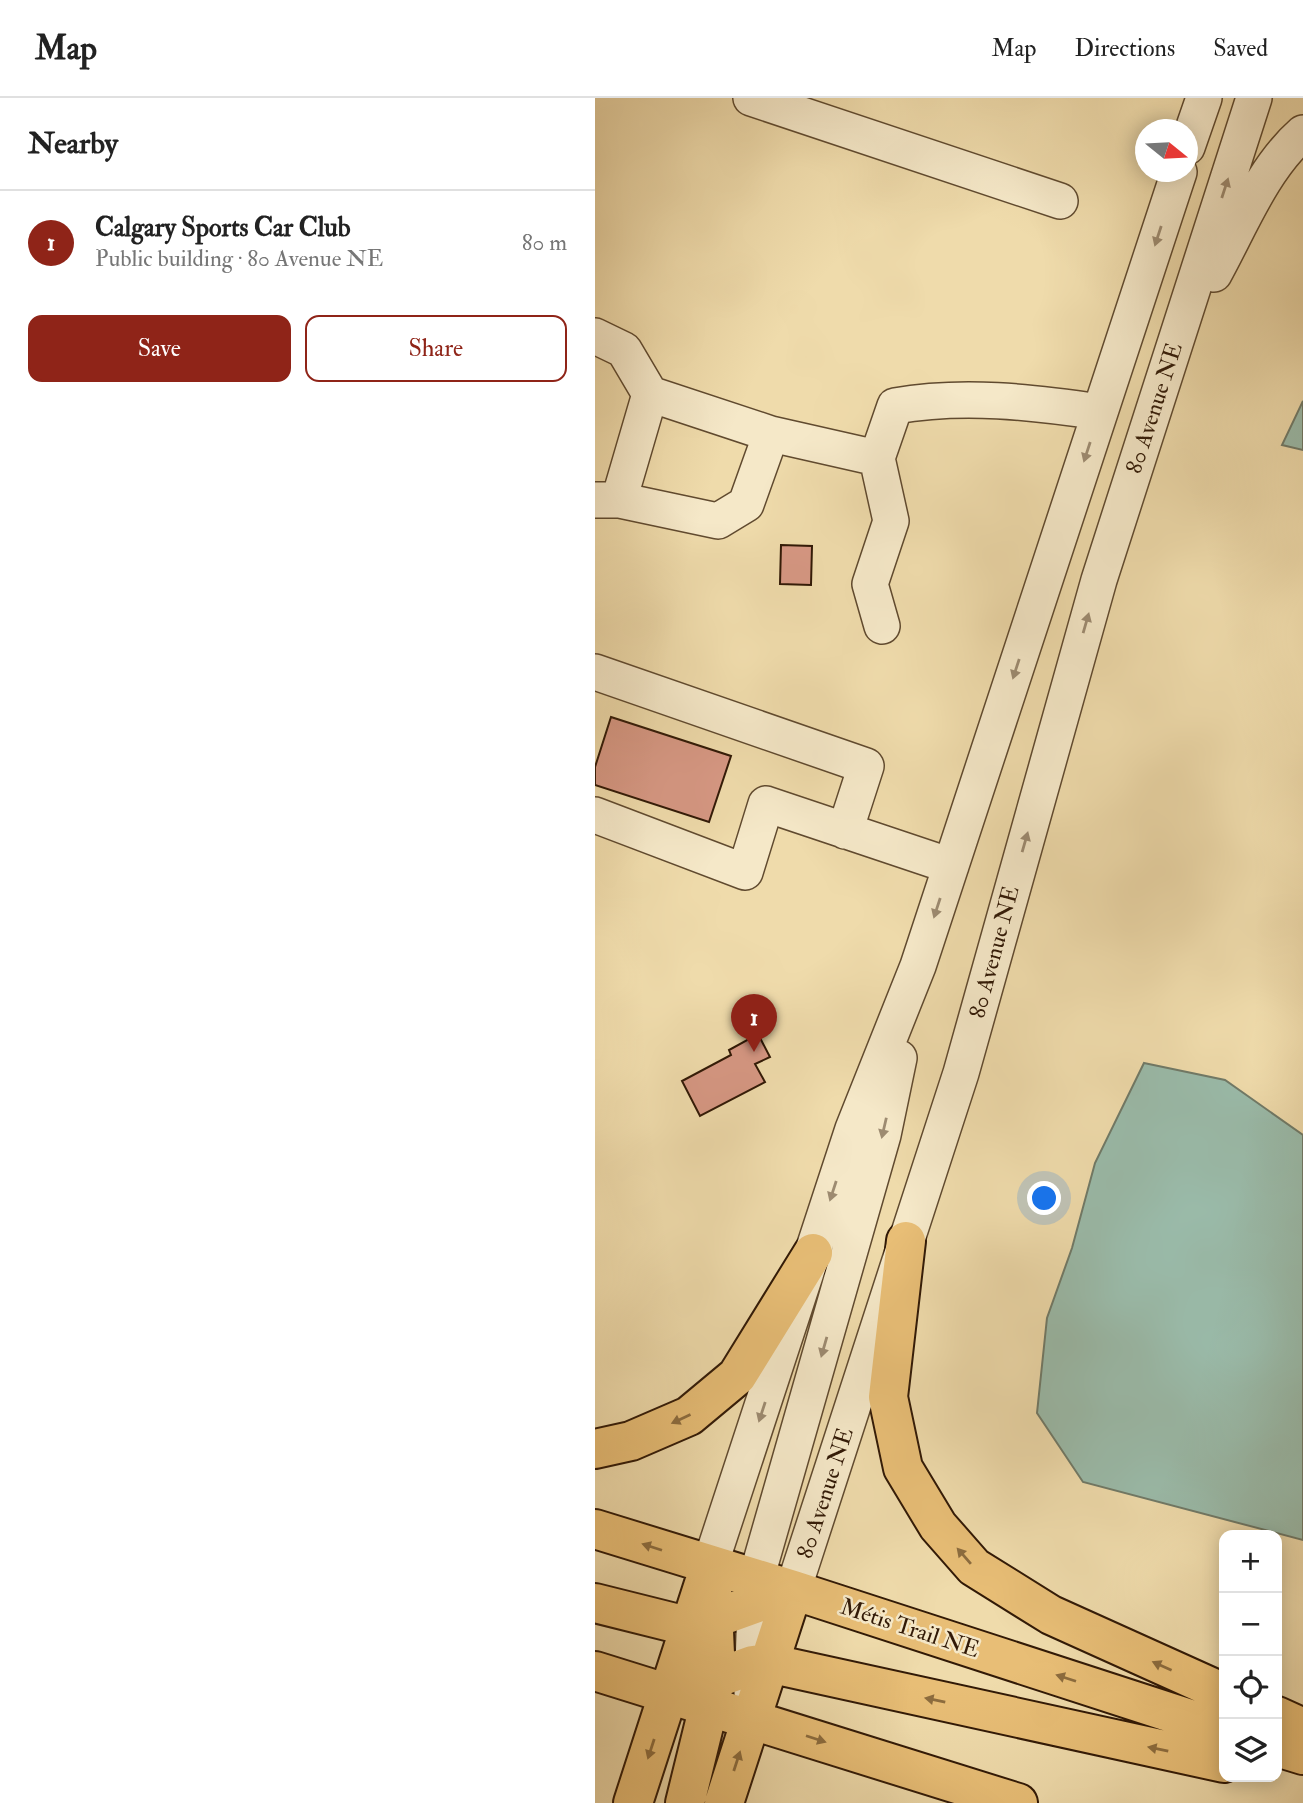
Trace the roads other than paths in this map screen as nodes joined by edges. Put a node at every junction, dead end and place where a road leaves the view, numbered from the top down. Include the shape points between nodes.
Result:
1 (751, 98) edge
2 (1203, 98) edge
3 (1254, 98) edge
4 (1197, 119) edge
5 (1303, 133) edge
6 (1176, 182) edge
7 (1060, 201) dead end
8 (595, 335) edge
9 (1171, 354) junction
10 (650, 394) junction
11 (1100, 412) junction
12 (771, 434) junction
13 (877, 458) junction
14 (607, 500) edge
15 (882, 626) dead end
16 (595, 672) edge
17 (595, 815) edge
18 (845, 831) junction
19 (951, 866) junction
20 (918, 965) junction
21 (906, 1241) junction
22 (813, 1254) junction
23 (595, 1449) edge
24 (595, 1529) edge
25 (710, 1565) junction
26 (793, 1590) junction
27 (756, 1591) junction
28 (595, 1603) edge
29 (703, 1623) junction
30 (761, 1664) junction
31 (595, 1671) edge
32 (713, 1691) junction
33 (1219, 1691) edge
34 (669, 1695) junction
35 (1282, 1718) edge
36 (751, 1719) junction
37 (1219, 1728) edge
38 (1303, 1728) edge
39 (1282, 1749) edge
40 (1303, 1755) edge
41 (1219, 1762) edge
42 (1282, 1776) edge
43 (1303, 1780) edge
44 (633, 1803) edge
45 (685, 1803) edge
46 (724, 1803) edge
47 (1018, 1803) edge

1 - 7 street
2 - 4 street
9 -> 3 street, 80 Avenue NE
5 - 9 street via 1261,187
6 -> 11 street
8 - 10 street via 624,350
21 -> 9 street, 80 Avenue NE via 961,1073 1099,580
10 - 12 street
10 - 14 street
11 - 13 street via 1032,402 928,400 895,406
11 -> 19 street
12 - 13 street
12 - 14 street via 746,504 718,521
13 - 15 street via 891,521 870,584
16 - 18 street via 866,766
17 - 18 street via 745,872 766,804
18 - 19 street
19 -> 20 street
20 -> 22 street via 853,1129
20 -> 27 street via 883,1135
21 - 26 street, 80 Avenue NE
33 -> 21 main road via 1051,1615 974,1567 938,1526 903,1468 888,1397
22 -> 23 main road via 737,1376 689,1416 631,1441
22 -> 25 street
25 -> 24 main road
25 - 27 main road
25 - 29 main road
26 - 27 main road
26 - 30 main road, 80 Avenue NE
37 -> 26 main road, Métis Trail NE
27 - 29 main road
27 - 30 street
28 - 29 main road
29 - 32 main road
29 - 34 main road
30 - 32 main road
30 - 36 main road, 80 Avenue NE
41 -> 30 main road
31 - 34 main road
32 - 34 main road
32 - 36 main road
32 - 45 main road
34 -> 44 main road
35 - 38 main road
46 -> 36 main road, 80 Avenue NE
36 -> 47 main road
39 - 40 main road
42 - 43 main road

